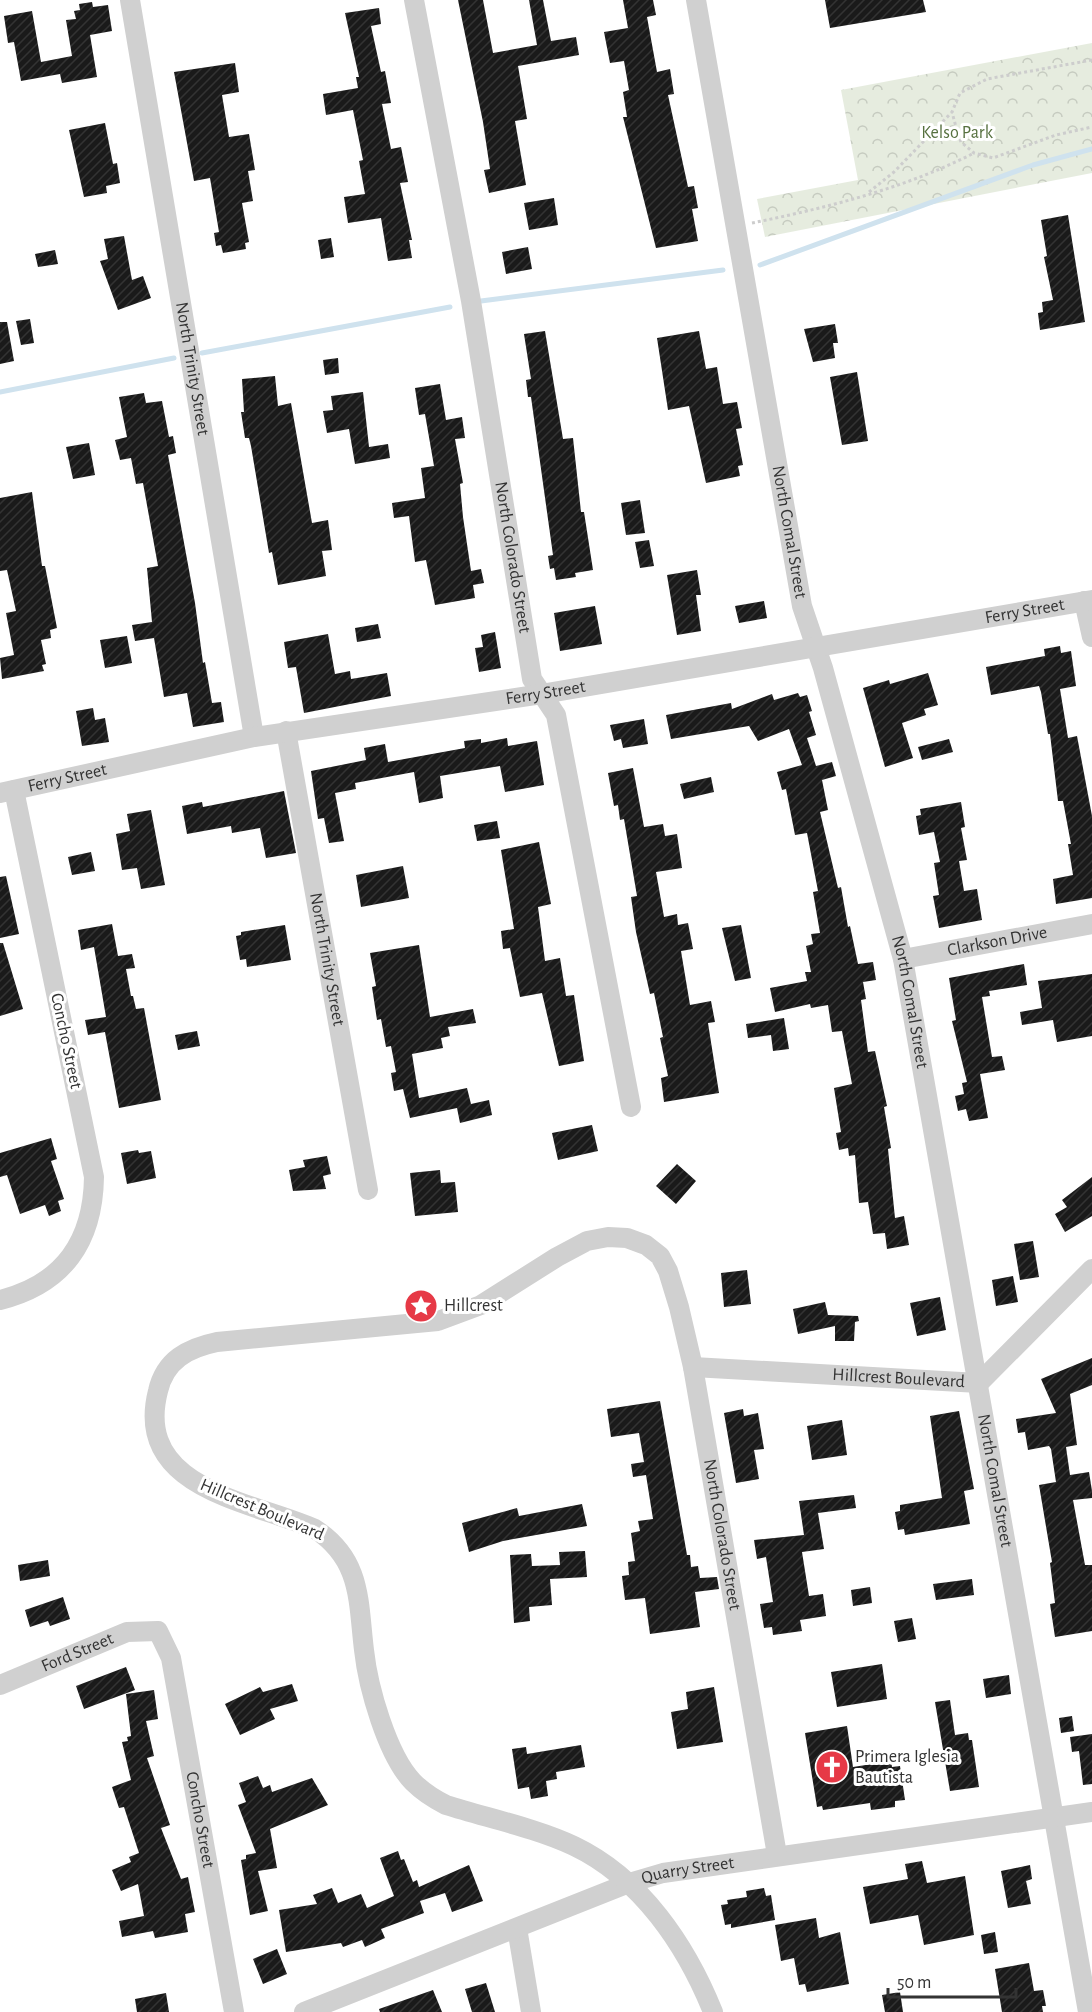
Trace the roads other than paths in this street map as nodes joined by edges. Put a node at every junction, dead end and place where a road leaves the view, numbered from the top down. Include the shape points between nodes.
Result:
1 (130, 0) edge
2 (414, 0) edge
3 (696, 0) edge
4 (1088, 600) edge
5 (1092, 637) edge
6 (815, 649) junction
7 (542, 694) junction
8 (286, 731) junction
9 (254, 737) junction
10 (7, 792) edge
11 (1092, 924) edge
12 (903, 959) junction
13 (631, 1107) dead end
14 (368, 1190) dead end
15 (627, 1238) joint
16 (1092, 1269) edge
17 (0, 1300) edge
18 (693, 1367) junction
19 (979, 1383) junction
20 (158, 1631) joint
21 (0, 1685) edge
22 (1092, 1812) edge
23 (1054, 1817) junction
24 (777, 1855) junction
25 (629, 1883) junction
26 (517, 1928) junction
27 (234, 2012) edge
28 (304, 2012) edge
29 (531, 2012) edge
30 (712, 2012) edge
31 (1088, 2012) edge

1 - 9 street, North Trinity Street
2 - 7 street, North Colorado Street via 471,301 532,679
3 - 6 street, North Comal Street via 802,606
4 - 5 street
4 - 6 street, Ferry Street
6 - 7 street, Ferry Street
6 - 12 street, North Comal Street
7 - 8 street, Ferry Street
7 - 13 street, North Colorado Street via 556,715
8 - 9 street, Ferry Street
8 - 14 street, North Trinity Street
9 - 10 street, Ferry Street
10 - 17 street, Concho Street via 94,1177 90,1219 80,1244 66,1263 34,1288
11 - 12 street, Clarkson Drive
12 - 19 street, North Comal Street
15 - 18 street, North Colorado Street via 660,1256 668,1271
15 - 25 street, Hillcrest Boulevard via 587,1241 481,1305 438,1322 197,1346 169,1366 160,1382 154,1424 168,1460 185,1476 230,1498 315,1530 344,1554 357,1593 370,1681 398,1761 412,1781 446,1805 572,1845
16 - 19 street, Hillcrest Boulevard
18 - 19 street, Hillcrest Boulevard
18 - 24 street, North Colorado Street
19 - 23 street, North Comal Street
20 - 21 street, Ford Street via 127,1632
20 - 27 street, Concho Street via 171,1658
22 - 23 street, Quarry Street
23 - 24 street, Quarry Street
23 - 31 street, North Comal Street
24 - 25 street, Quarry Street via 663,1873
25 - 26 street, Quarry Street
25 - 30 street, Hillcrest Boulevard via 690,1961
26 - 28 street, Quarry Street
26 - 29 street

